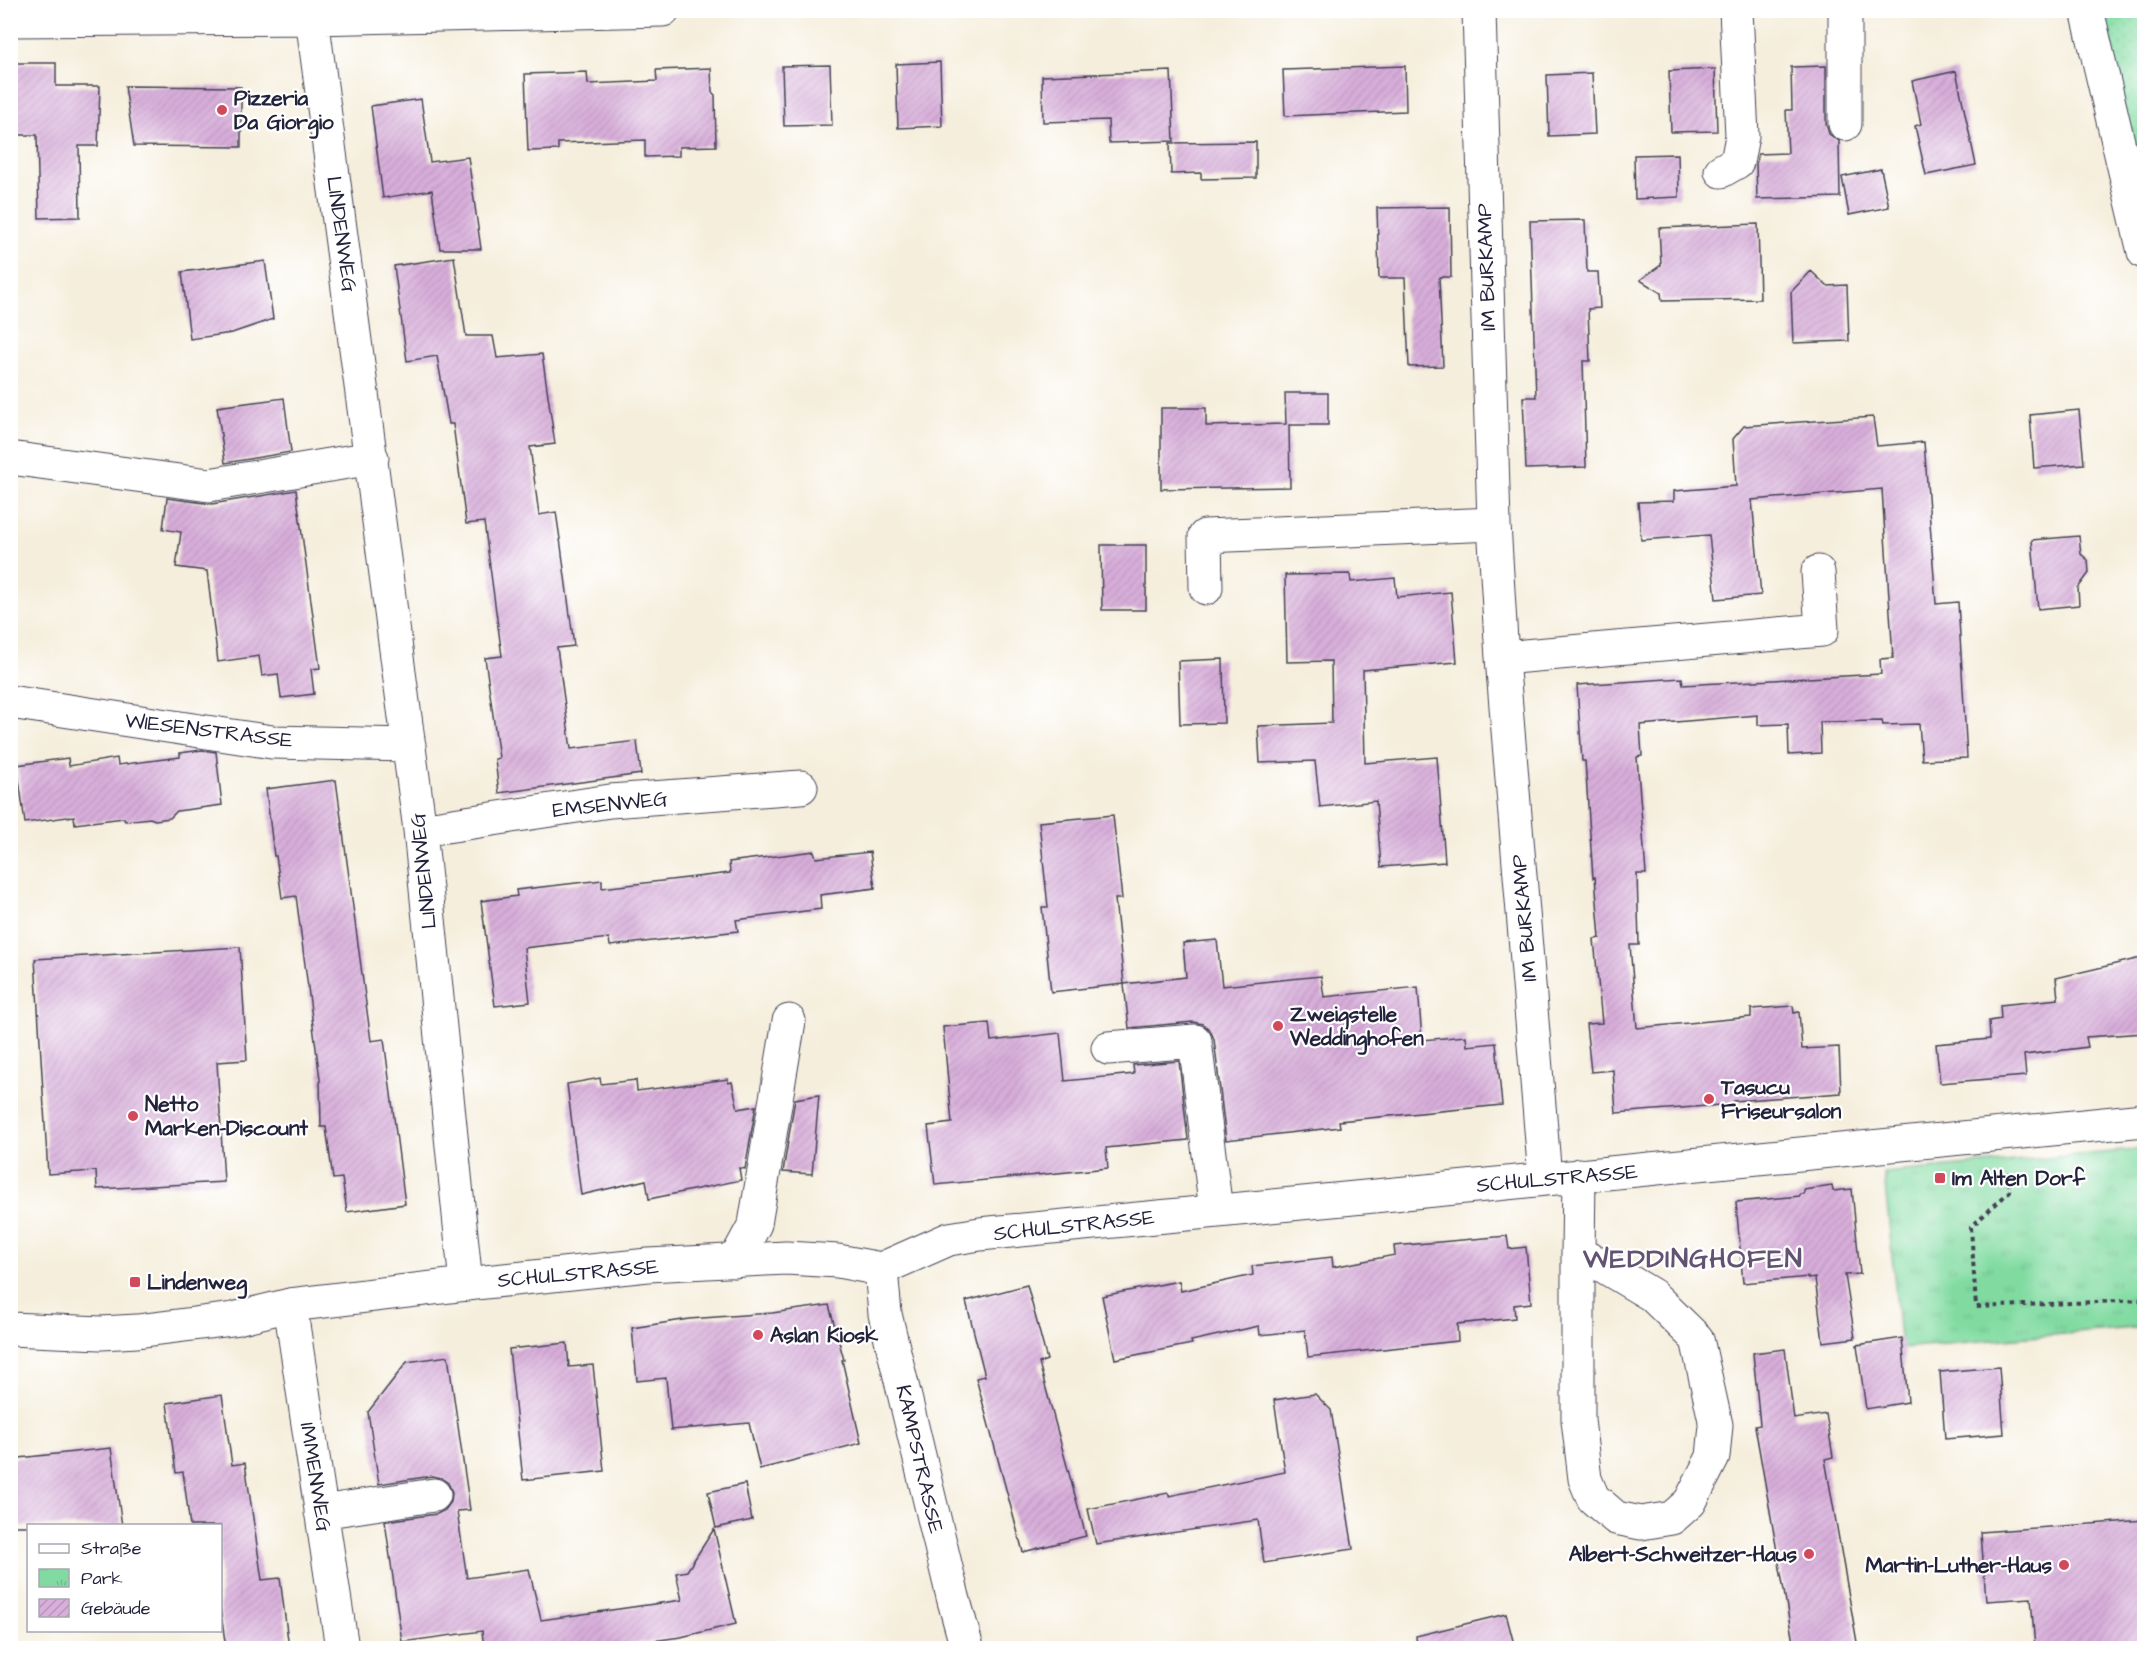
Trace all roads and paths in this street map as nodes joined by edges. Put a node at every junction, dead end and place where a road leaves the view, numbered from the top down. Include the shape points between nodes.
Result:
1 (663, 10) edge
2 (1479, 10) edge
3 (1736, 10) edge
4 (1845, 10) edge
5 (2087, 10) edge
6 (312, 14) edge
7 (10, 20) edge
8 (1845, 124) dead end
9 (1720, 171) dead end
10 (2145, 252) edge
11 (10, 458) edge
12 (372, 458) junction
13 (1494, 524) junction
14 (1818, 572) dead end
15 (1206, 588) dead end
16 (1502, 658) junction
17 (10, 702) edge
18 (409, 745) junction
19 (801, 787) dead end
20 (420, 830) junction
21 (789, 1021) dead end
22 (1108, 1048) dead end
23 (2145, 1120) edge
24 (2006, 1135) junction
25 (1579, 1175) junction
26 (1545, 1179) junction
27 (1216, 1210) junction
28 (1578, 1254) junction
29 (735, 1261) junction
30 (881, 1269) junction
31 (466, 1284) junction
32 (2145, 1300) edge
33 (290, 1305) junction
34 (10, 1329) edge
35 (434, 1495) dead end
36 (321, 1512) junction
37 (342, 1648) edge
38 (967, 1648) edge

1 - 6 street
2 - 13 street, IM BURKAMP
3 - 9 street via 1742,136 1737,162
4 - 8 street
5 - 10 street
6 - 7 street
6 - 12 street, LINDENWEG
11 - 12 street via 209,485
12 - 18 street, LINDENWEG
13 - 15 street via 1205,536
13 - 16 street, IM BURKAMP
14 - 16 street via 1822,630
16 - 26 street, IM BURKAMP
17 - 18 street, WIESENSTRASSE via 272,742
18 - 20 street, LINDENWEG
19 - 20 street, EMSENWEG via 610,801
20 - 31 street, LINDENWEG
21 - 29 street via 755,1224
22 - 27 street via 1194,1041
23 - 24 street, SCHULSTRASSE
24 - 25 street, SCHULSTRASSE
24 - 32 path via 2010,1191 1971,1227 1976,1307
25 - 26 street, SCHULSTRASSE
25 - 28 street
26 - 27 street, SCHULSTRASSE
27 - 30 street, SCHULSTRASSE via 950,1239
28 - 28 street via 1578,1420 1585,1479 1593,1498 1616,1518 1641,1523 1672,1518 1690,1502 1713,1457 1716,1425 1697,1340 1652,1295
29 - 30 street, SCHULSTRASSE via 786,1258 838,1261
29 - 31 street, SCHULSTRASSE via 648,1265
30 - 38 street, KAMPSTRASSE via 885,1314
31 - 33 street, SCHULSTRASSE
33 - 34 street, SCHULSTRASSE via 233,1319 137,1331
33 - 36 street, IMMENWEG
35 - 36 street
36 - 37 street, IMMENWEG

